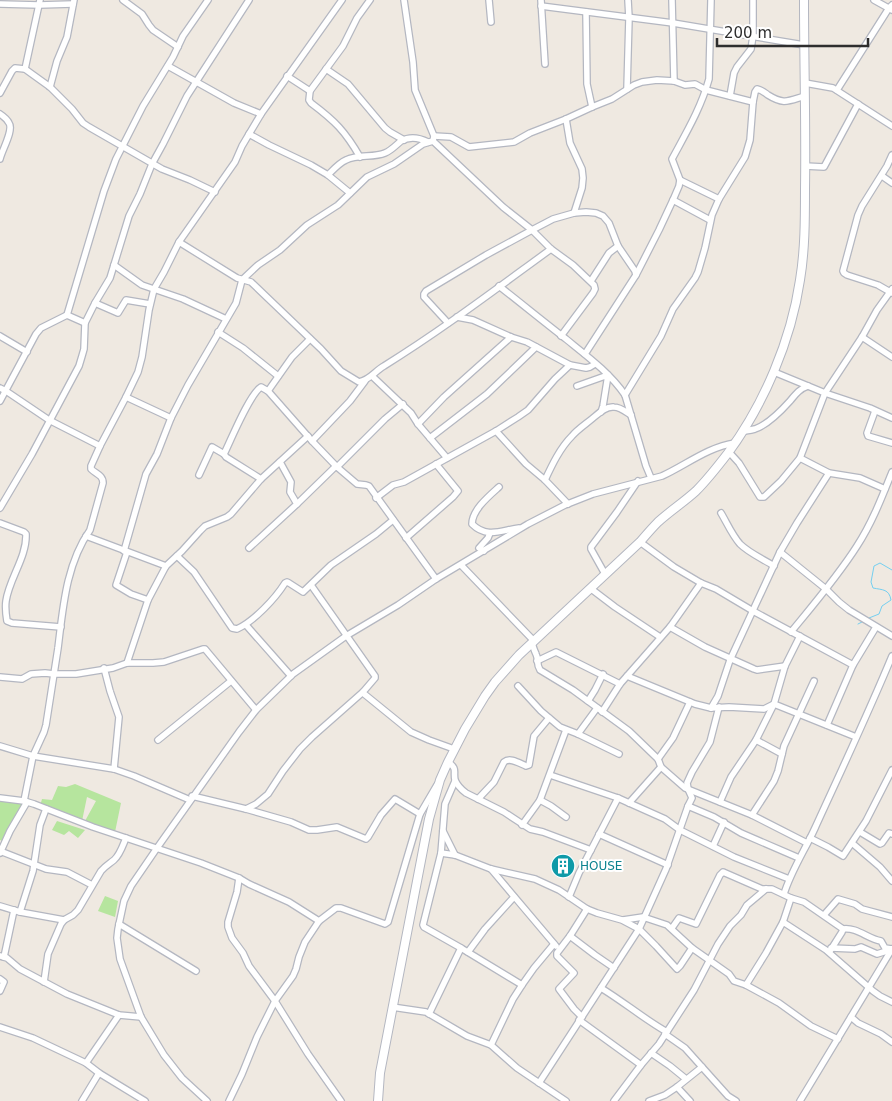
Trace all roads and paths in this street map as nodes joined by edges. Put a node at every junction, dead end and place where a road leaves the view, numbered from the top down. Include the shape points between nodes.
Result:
1 (122, 0) edge
2 (208, 0) edge
3 (249, 0) edge
4 (342, 0) edge
5 (370, 0) edge
6 (404, 0) edge
7 (489, 0) edge
8 (628, 0) edge
9 (672, 0) edge
10 (711, 0) edge
11 (753, 0) edge
12 (804, 0) edge
13 (874, 0) edge
14 (39, 2) edge
15 (74, 2) edge
16 (541, 3) edge
17 (0, 4) edge
18 (891, 7) edge
19 (586, 12) junction
20 (629, 18) junction
21 (491, 22) dead end
22 (673, 22) junction
23 (710, 28) junction
24 (754, 36) junction
25 (804, 45) junction
26 (178, 47) junction
27 (545, 64) dead end
28 (168, 66) junction
29 (24, 69) junction
30 (326, 69) junction
31 (287, 76) junction
32 (674, 81) junction
33 (197, 82) junction
34 (805, 83) junction
35 (50, 88) junction
36 (627, 89) junction
37 (706, 90) junction
38 (837, 90) junction
39 (310, 91) junction
40 (0, 92) edge
41 (730, 96) junction
42 (805, 96) junction
43 (753, 102) junction
44 (858, 104) junction
45 (592, 106) junction
46 (0, 114) edge
47 (261, 114) junction
48 (566, 119) junction
49 (892, 126) edge
50 (249, 134) junction
51 (432, 139) junction
52 (404, 140) junction
53 (122, 146) junction
54 (892, 155) edge
55 (360, 158) junction
56 (0, 159) edge
57 (152, 164) junction
58 (805, 166) junction
59 (328, 175) junction
60 (882, 176) junction
61 (680, 180) junction
62 (892, 182) edge
63 (215, 192) junction
64 (350, 193) junction
65 (719, 199) junction
66 (674, 200) junction
67 (574, 213) junction
68 (710, 220) junction
69 (532, 230) junction
70 (179, 242) junction
71 (618, 246) junction
72 (551, 249) junction
73 (114, 265) junction
74 (636, 275) junction
75 (242, 280) junction
76 (591, 281) junction
77 (500, 286) junction
78 (154, 289) junction
79 (891, 292) edge
80 (95, 303) junction
81 (150, 304) junction
82 (67, 315) junction
83 (457, 317) junction
84 (226, 319) junction
85 (448, 322) junction
86 (85, 323) junction
87 (218, 332) junction
88 (0, 336) edge
89 (561, 336) junction
90 (511, 337) junction
91 (862, 337) junction
92 (310, 338) junction
93 (536, 347) junction
94 (27, 352) junction
95 (585, 354) junction
96 (892, 357) edge
97 (595, 364) junction
98 (570, 365) junction
99 (774, 372) junction
100 (608, 375) junction
101 (278, 376) junction
102 (372, 376) junction
103 (365, 380) junction
104 (577, 386) dead end
105 (808, 386) junction
106 (3, 389) edge
107 (268, 390) junction
108 (825, 393) junction
109 (625, 395) junction
110 (126, 397) junction
111 (0, 401) edge
112 (404, 404) junction
113 (875, 411) junction
114 (600, 412) junction
115 (631, 415) junction
116 (171, 418) junction
117 (892, 418) edge
118 (49, 420) junction
119 (418, 424) junction
120 (496, 431) junction
121 (743, 431) junction
122 (310, 438) junction
123 (430, 438) junction
124 (735, 442) junction
125 (892, 443) edge
126 (100, 446) junction
127 (728, 452) junction
128 (224, 454) junction
129 (447, 458) junction
130 (800, 458) junction
131 (280, 462) junction
132 (436, 464) junction
133 (337, 466) junction
134 (892, 472) edge
135 (829, 474) junction
136 (199, 475) dead end
137 (651, 478) junction
138 (261, 479) junction
139 (545, 480) junction
140 (638, 481) junction
141 (499, 487) dead end
142 (888, 488) edge
143 (376, 498) junction
144 (297, 504) junction
145 (568, 504) junction
146 (0, 508) edge
147 (721, 513) dead end
148 (393, 520) junction
149 (0, 523) edge
150 (522, 528) junction
151 (490, 533) junction
152 (86, 536) junction
153 (406, 538) junction
154 (640, 542) junction
155 (250, 548) dead end
156 (484, 551) junction
157 (125, 552) junction
158 (780, 552) junction
159 (177, 556) junction
160 (461, 565) junction
161 (166, 566) junction
162 (774, 566) junction
163 (605, 574) junction
164 (436, 579) junction
165 (701, 583) junction
166 (311, 585) junction
167 (590, 588) junction
168 (826, 589) junction
169 (148, 600) junction
170 (753, 611) junction
171 (246, 625) junction
172 (670, 626) junction
173 (61, 627) junction
174 (876, 627) junction
175 (791, 632) junction
176 (346, 636) junction
177 (800, 636) junction
178 (892, 636) edge
179 (660, 637) junction
180 (533, 642) junction
181 (892, 656) edge
182 (537, 660) junction
183 (730, 660) junction
184 (127, 663) junction
185 (852, 665) junction
186 (784, 666) junction
187 (104, 668) junction
188 (54, 674) junction
189 (603, 674) junction
190 (291, 676) junction
191 (627, 676) junction
192 (0, 677) edge
193 (231, 681) junction
194 (814, 681) dead end
195 (620, 684) junction
196 (518, 686) dead end
197 (363, 692) junction
198 (588, 701) junction
199 (690, 702) junction
200 (774, 704) junction
201 (719, 707) junction
202 (710, 708) junction
203 (256, 710) junction
204 (600, 710) junction
205 (800, 714) junction
206 (550, 718) junction
207 (827, 725) junction
208 (566, 730) junction
209 (578, 734) junction
210 (856, 737) junction
211 (158, 740) dead end
212 (756, 740) junction
213 (0, 746) edge
214 (454, 749) junction
215 (620, 754) dead end
216 (782, 754) junction
217 (33, 756) junction
218 (658, 759) junction
219 (448, 762) junction
220 (661, 766) junction
221 (114, 769) junction
222 (892, 770) edge
223 (550, 775) junction
224 (440, 780) junction
225 (455, 781) junction
226 (688, 789) junction
227 (0, 798) edge
228 (191, 798) junction
229 (618, 798) junction
230 (478, 799) junction
231 (540, 800) junction
232 (25, 801) junction
233 (629, 802) junction
234 (720, 802) junction
235 (688, 806) junction
236 (46, 809) junction
237 (246, 809) junction
238 (420, 814) junction
239 (752, 815) junction
240 (566, 817) dead end
241 (724, 822) junction
242 (522, 825) junction
243 (680, 830) junction
244 (443, 831) junction
245 (860, 832) junction
246 (599, 834) junction
247 (892, 834) edge
248 (126, 838) junction
249 (809, 841) junction
250 (852, 843) junction
251 (713, 846) junction
252 (156, 848) junction
253 (591, 850) junction
254 (0, 852) edge
255 (441, 853) junction
256 (455, 856) junction
257 (799, 858) junction
258 (34, 864) junction
259 (668, 865) junction
260 (491, 869) junction
261 (239, 878) junction
262 (790, 879) junction
263 (892, 881) edge
264 (92, 885) junction
265 (766, 889) junction
266 (784, 894) junction
267 (514, 897) junction
268 (569, 897) junction
269 (791, 898) junction
270 (0, 906) edge
271 (587, 909) junction
272 (17, 911) junction
273 (824, 915) junction
274 (892, 917) edge
275 (643, 918) junction
276 (64, 920) junction
277 (622, 920) junction
278 (319, 921) junction
279 (783, 922) junction
280 (119, 924) junction
281 (672, 928) junction
282 (639, 929) junction
283 (843, 929) junction
284 (570, 936) junction
285 (554, 944) junction
286 (461, 948) junction
287 (692, 948) junction
288 (892, 949) edge
289 (559, 950) junction
290 (830, 950) junction
291 (468, 952) junction
292 (2, 956) edge
293 (710, 960) junction
294 (614, 968) junction
295 (196, 971) dead end
296 (0, 980) edge
297 (44, 982) junction
298 (522, 985) junction
299 (746, 985) junction
300 (869, 987) junction
301 (602, 988) junction
302 (0, 991) edge
303 (275, 1001) junction
304 (892, 1002) edge
305 (392, 1007) junction
306 (429, 1014) junction
307 (119, 1015) junction
308 (141, 1017) junction
309 (851, 1017) junction
310 (580, 1019) junction
311 (0, 1027) edge
312 (666, 1033) junction
313 (838, 1039) junction
314 (892, 1042) edge
315 (491, 1046) junction
316 (651, 1053) junction
317 (86, 1063) junction
318 (641, 1065) junction
319 (702, 1067) junction
320 (99, 1073) junction
321 (686, 1079) junction
322 (540, 1083) junction
323 (677, 1087) junction
324 (728, 1099) edge
325 (82, 1101) edge
326 (145, 1101) edge
327 (207, 1101) edge
328 (229, 1101) edge
329 (341, 1101) edge
330 (378, 1101) edge
331 (566, 1101) edge
332 (614, 1101) edge
333 (649, 1101) edge
334 (690, 1101) edge
335 (736, 1101) edge
336 (800, 1101) edge

1 - 26 street via 142,14 153,30
2 - 26 street
3 - 33 street
4 - 31 street
5 - 30 street
6 - 51 street via 415,90
7 - 21 street
8 - 20 street
9 - 22 street
10 - 23 street
11 - 24 street
12 - 25 main road
13 - 18 street
14 - 15 street
14 - 17 street
14 - 29 street
15 - 35 street via 67,37
16 - 19 street
16 - 27 street
18 - 38 street
19 - 20 street
19 - 45 street via 587,84
20 - 22 street
20 - 36 street
22 - 23 street
22 - 32 street
23 - 24 street
23 - 37 street
24 - 25 street
24 - 41 street via 751,49 734,74
25 - 34 main road
26 - 28 street
28 - 33 street
28 - 53 street
29 - 35 street
29 - 40 street via 15,68
30 - 39 street
30 - 52 street via 348,84 385,128
31 - 39 street
31 - 47 street
32 - 36 street via 642,82
32 - 37 street via 684,85 695,84
33 - 47 street
33 - 57 street
34 - 38 street
34 - 42 main road
35 - 53 street via 83,123
36 - 45 street
37 - 41 street
37 - 61 street via 672,159
38 - 44 street
39 - 55 street via 311,103 343,130
41 - 43 street
42 - 43 street via 782,102 757,89
42 - 58 main road
43 - 65 street via 746,157
44 - 49 street
44 - 58 street via 824,167
45 - 48 street
46 - 56 street via 11,127
47 - 50 street
48 - 51 street via 530,132 514,142 469,147 451,137
48 - 67 street via 570,144 583,178
50 - 59 street
50 - 63 street
51 - 52 street
51 - 64 street via 367,177
51 - 69 street via 503,207
52 - 55 street via 386,153
53 - 57 street
53 - 82 street via 104,191
54 - 60 street
55 - 59 street via 346,160
57 - 63 street
57 - 73 street via 129,216
58 - 99 main road via 800,280 796,304
59 - 64 street
60 - 62 street
60 - 79 street via 858,215 843,271
61 - 65 street
61 - 66 street
63 - 70 street
64 - 75 street via 338,205 300,230
65 - 68 street
66 - 68 street
66 - 74 street
67 - 69 street
67 - 71 street via 603,216
68 - 109 street via 698,272 673,308
69 - 72 street
69 - 85 street via 424,294
70 - 75 street
70 - 78 street
71 - 74 street
71 - 76 street via 609,253
72 - 76 street
72 - 77 street
73 - 78 street via 142,285
73 - 80 street
74 - 95 street
75 - 84 street via 236,303
75 - 92 street via 251,282
76 - 89 street via 593,293
77 - 83 street
77 - 89 street
78 - 81 street
78 - 84 street
79 - 91 street
80 - 81 street via 118,313 126,300
80 - 86 street
81 - 110 street via 141,365
82 - 86 street
82 - 94 street via 41,328
83 - 85 street
83 - 90 street via 473,320
84 - 87 street
85 - 102 street
86 - 118 street via 82,356
87 - 101 street
87 - 116 street
88 - 94 street
89 - 95 street
90 - 93 street
90 - 119 street
91 - 96 street
91 - 108 street
92 - 101 street
92 - 103 street via 341,371 359,382
93 - 98 street
93 - 123 street via 487,394
94 - 106 street
95 - 97 street
97 - 98 street via 586,368
97 - 100 street
98 - 120 street via 528,410
99 - 105 street
99 - 121 main road
100 - 104 street
100 - 109 street
100 - 114 street
101 - 107 street
102 - 103 street
102 - 112 street
103 - 122 street via 350,400
105 - 108 street
105 - 121 street via 798,391 764,424 754,430
106 - 111 street
106 - 118 street
107 - 122 street
107 - 128 street via 258,389
108 - 113 street
108 - 130 street
109 - 115 street
110 - 116 street
110 - 126 street
112 - 119 street
112 - 133 street
113 - 117 street
113 - 125 street via 868,436
114 - 115 street via 613,406
114 - 139 street via 567,441
115 - 137 street
116 - 157 street via 144,480
118 - 126 street
118 - 146 street
119 - 123 street
120 - 129 street
120 - 139 street
121 - 124 main road
122 - 131 street
122 - 133 street
123 - 129 street
124 - 127 main road
124 - 137 street via 718,446 662,476
126 - 152 street via 91,469 102,476 103,483 93,523
127 - 130 street via 762,498
127 - 154 main road via 704,483 657,522
128 - 136 street via 212,447
128 - 138 street
129 - 132 street
130 - 135 street
131 - 138 street
131 - 144 street via 291,482 290,492
132 - 143 street via 404,482 393,484
132 - 153 street via 458,491
133 - 143 street via 357,484 369,486
133 - 144 street
134 - 142 street
135 - 142 street via 860,478
135 - 158 street
137 - 140 street
138 - 159 street via 231,514 205,526
139 - 145 street
140 - 145 street
140 - 163 street via 591,546
141 - 151 street via 472,518 472,524 478,530
142 - 168 street via 858,545
143 - 148 street
144 - 155 street
145 - 150 street
147 - 162 street via 740,544
148 - 153 street
148 - 166 street via 331,565
149 - 173 street via 26,534 6,602 7,621
150 - 151 street
150 - 156 street
151 - 156 street via 479,548
152 - 157 street
152 - 173 street via 72,567
153 - 164 street
154 - 163 main road
154 - 165 street
156 - 160 street
157 - 161 street
157 - 169 street via 116,585
158 - 162 street
158 - 168 street
159 - 161 street
159 - 171 street via 194,572 232,628
160 - 164 street
160 - 180 street
161 - 169 street
162 - 170 street
163 - 167 main road
164 - 176 street
165 - 170 street
165 - 172 street
166 - 171 street via 303,592 287,582
166 - 176 street
167 - 179 street
167 - 180 main road
168 - 174 street via 849,610
168 - 175 street
169 - 184 street
170 - 175 street
170 - 183 street
171 - 190 street
172 - 179 street
172 - 183 street
173 - 188 street
174 - 178 street
174 - 185 street
175 - 177 street
176 - 190 street
176 - 197 street via 375,676
177 - 185 street
177 - 186 street
179 - 191 street
180 - 182 street
180 - 214 main road via 485,696
181 - 210 street
182 - 189 street via 556,652
182 - 198 street via 540,670
183 - 186 street via 757,670
183 - 202 street via 718,696
184 - 187 street
184 - 193 street via 164,662 205,649
185 - 207 street
186 - 200 street
187 - 188 street via 76,674
187 - 221 street via 119,717
188 - 192 street
188 - 217 street via 46,725
189 - 195 street
189 - 198 street
190 - 203 street
191 - 195 street
191 - 199 street
193 - 203 street
193 - 211 street
194 - 205 street
195 - 204 street
196 - 206 street
197 - 214 street via 411,732
197 - 237 street via 312,737 268,794
198 - 204 street
199 - 202 street
199 - 218 street via 673,738
200 - 201 street via 764,709
200 - 205 street
200 - 212 street
201 - 202 street
201 - 226 street via 710,742 692,772
203 - 228 street
204 - 209 street
204 - 218 street via 629,731
205 - 207 street
205 - 216 street
206 - 208 street
206 - 230 street via 534,736 529,765 506,760 494,782
207 - 210 street
208 - 209 street
208 - 223 street
209 - 215 street
210 - 249 street
212 - 216 street
212 - 234 street via 734,770
213 - 217 street
214 - 219 main road
216 - 239 street via 774,781
217 - 221 street
217 - 232 street
218 - 220 street
219 - 224 main road
219 - 225 street via 454,768
220 - 226 street
220 - 233 street
221 - 228 street
222 - 245 street
223 - 229 street
223 - 231 street
224 - 238 street
224 - 305 main road via 429,819
225 - 230 street via 462,790
225 - 244 street via 445,804
226 - 234 street
226 - 235 street via 692,798
227 - 232 street
228 - 237 street
228 - 252 street
229 - 233 street
229 - 246 street
230 - 242 street
231 - 240 street
231 - 242 street
232 - 236 street
232 - 254 street
233 - 243 street
234 - 239 street
235 - 241 street
235 - 243 street
236 - 248 street
236 - 258 street
237 - 238 street via 309,830 337,828 366,839 395,799
238 - 278 street via 387,923 341,908 336,908
239 - 249 street
241 - 251 street
241 - 257 street via 741,833
242 - 253 street
243 - 251 street
243 - 259 street
244 - 255 street
244 - 256 street
245 - 247 street via 880,844 889,833
245 - 250 street
246 - 253 street
246 - 259 street
248 - 252 street
248 - 264 street via 115,859 104,867
249 - 250 street via 842,856
249 - 257 street
250 - 263 street
251 - 262 street
252 - 261 street
252 - 280 street via 131,886
253 - 268 street
254 - 258 street
255 - 256 street
255 - 286 street via 423,925
256 - 260 street
257 - 262 street
258 - 264 street via 67,872
258 - 272 street
259 - 275 street
260 - 267 street
260 - 268 street via 536,879
261 - 278 street via 290,902
261 - 303 street via 228,922 229,932
262 - 266 street
264 - 276 street via 78,910
265 - 266 street via 772,888
265 - 281 street via 723,872 696,924 679,918
265 - 293 street via 730,926
266 - 269 street
267 - 285 street
267 - 291 street
268 - 271 street
269 - 273 street
269 - 279 street
270 - 272 street
271 - 277 street
271 - 284 street
272 - 276 street
272 - 292 street
273 - 274 street via 838,899
273 - 283 street
275 - 277 street
275 - 281 street
275 - 282 street
276 - 297 street via 48,954
277 - 282 street
278 - 303 street via 305,942 293,976
279 - 290 street
279 - 299 street
280 - 295 street
280 - 308 street via 120,959
281 - 287 street
282 - 287 street via 677,969
282 - 294 street
283 - 288 street via 863,933 881,941 885,948
283 - 290 street
284 - 289 street
284 - 294 street
285 - 289 street
285 - 298 street
286 - 291 street
286 - 306 street
287 - 293 street
288 - 290 street via 877,954 862,947
288 - 300 street
289 - 310 street via 558,956 574,973 560,989
290 - 300 street
291 - 298 street
292 - 297 street
293 - 299 street via 734,981
293 - 312 street
294 - 301 street
296 - 302 street via 4,982
297 - 307 street
298 - 315 street
299 - 313 street
300 - 304 street
300 - 309 street
301 - 310 street
301 - 312 street
303 - 328 street
303 - 329 street
305 - 306 street
305 - 330 main road
306 - 315 street
307 - 308 street
307 - 317 street
308 - 327 street via 174,1068
309 - 313 street
309 - 314 street
310 - 318 street
310 - 322 street
311 - 317 street via 33,1038
312 - 316 street
312 - 319 street
313 - 336 street
315 - 322 street
316 - 318 street
316 - 321 street
317 - 320 street
318 - 332 street
319 - 321 street
319 - 324 street
320 - 325 street
320 - 326 street
321 - 323 street
322 - 331 street
323 - 333 street
323 - 334 street
324 - 335 street

